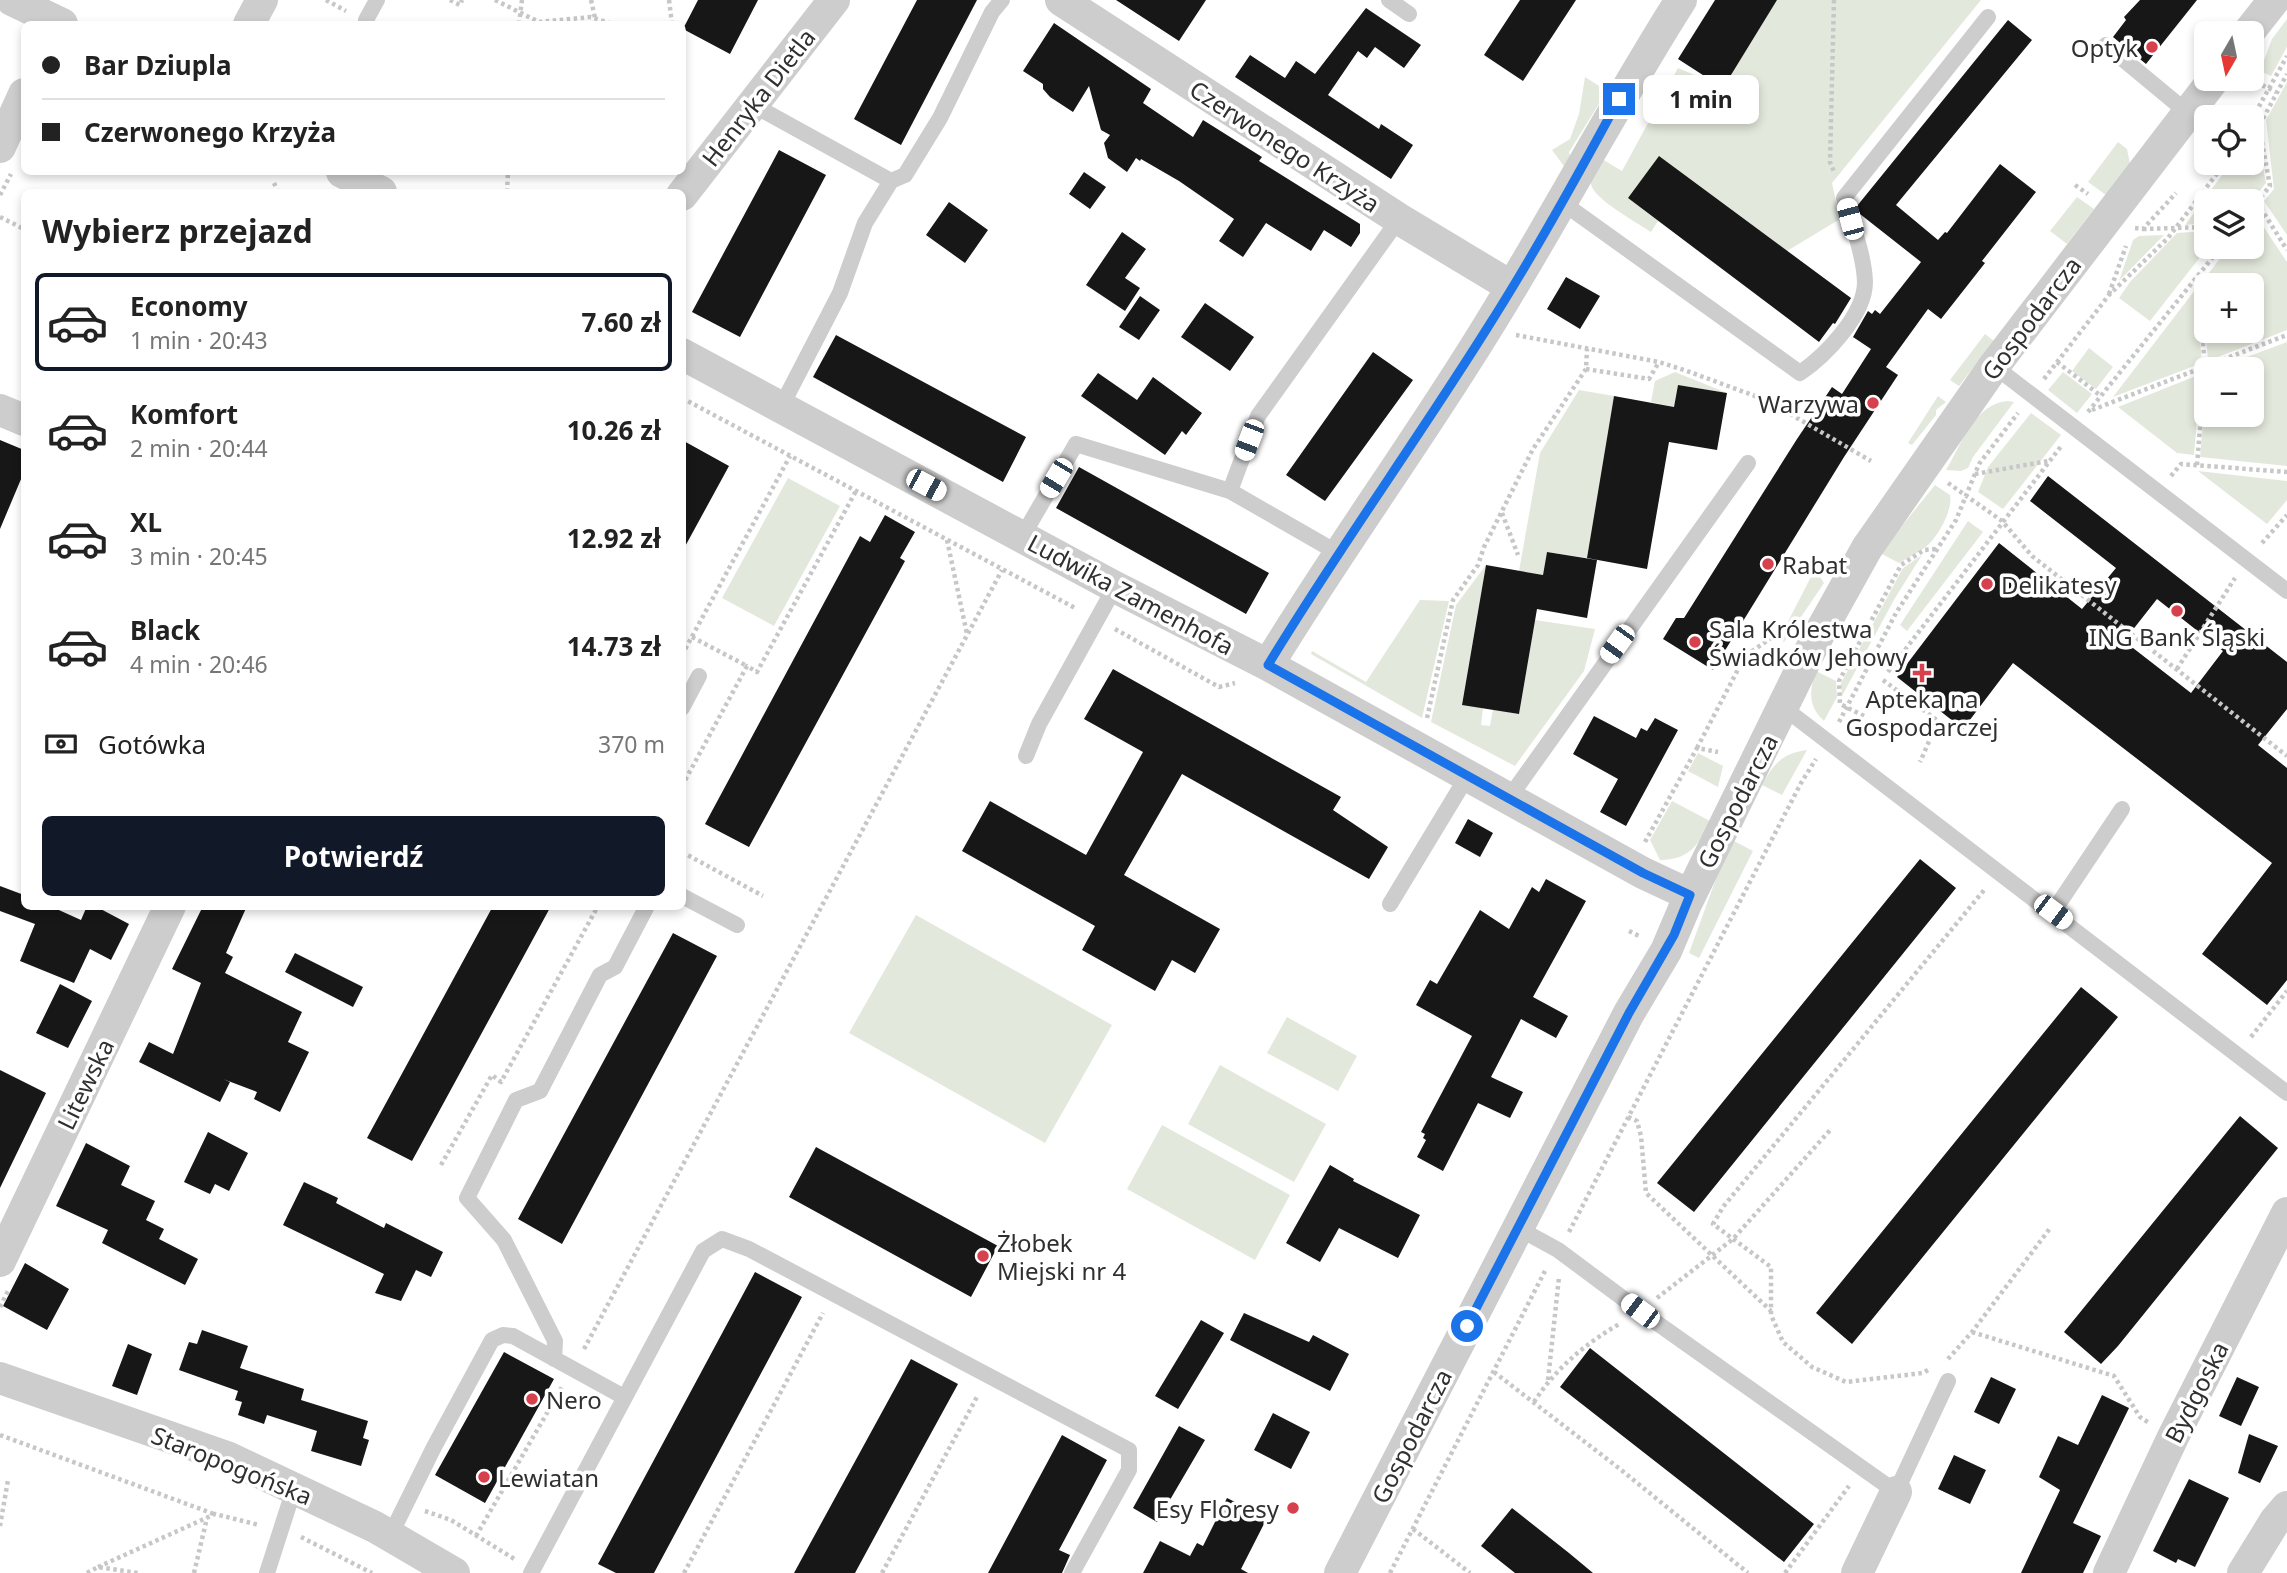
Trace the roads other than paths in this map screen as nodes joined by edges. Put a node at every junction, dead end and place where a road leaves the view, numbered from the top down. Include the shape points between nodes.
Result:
1 (12, 0) edge
2 (262, 0) edge
3 (377, 0) edge
4 (834, 0) edge
5 (1002, 0) edge
6 (1061, 0) edge
7 (1389, 0) edge
8 (1681, 0) edge
9 (2274, 0) edge
10 (1409, 14) dead end
11 (1989, 17) dead end
12 (366, 20) dead end
13 (55, 21) edge
14 (251, 21) edge
15 (2257, 21) edge
16 (2106, 46) dead end
17 (2205, 91) edge
18 (21, 101) edge
19 (753, 105) junction
20 (2188, 113) junction
21 (0, 147) edge
22 (348, 175) edge
23 (891, 181) junction
24 (375, 189) edge
25 (686, 190) edge
26 (1563, 202) junction
27 (1399, 219) junction
28 (1513, 286) junction
29 (686, 356) edge
30 (1994, 366) junction
31 (782, 407) junction
32 (0, 410) edge
33 (21, 419) edge
34 (1748, 463) dead end
35 (1230, 491) junction
36 (1022, 537) junction
37 (1338, 553) junction
38 (1115, 587) junction
39 (2287, 591) edge
40 (1268, 665) junction
41 (699, 676) dead end
42 (686, 700) edge
43 (1784, 708) junction
44 (1026, 756) dead end
45 (1468, 775) junction
46 (1509, 798) junction
47 (2122, 809) dead end
48 (1690, 895) junction
49 (686, 898) edge
50 (1390, 904) dead end
51 (168, 910) edge
52 (646, 910) edge
53 (2053, 912) junction
54 (737, 925) dead end
55 (2287, 1093) edge
56 (2287, 1213) edge
57 (1518, 1227) junction
58 (0, 1261) edge
59 (554, 1359) junction
60 (0, 1378) edge
61 (1948, 1381) dead end
62 (624, 1398) junction
63 (294, 1489) junction
64 (1896, 1492) junction
65 (2287, 1507) edge
66 (390, 1536) junction
67 (442, 1570) edge
68 (531, 1571) edge
69 (267, 1573) edge
70 (1072, 1573) edge
71 (1340, 1573) edge
72 (1857, 1573) edge
73 (2109, 1573) edge
74 (2243, 1573) edge

1 - 13 street
2 - 14 street
3 - 12 lane
4 - 19 street, Henryka Dietla
5 - 23 lane via 940,118 905,175
6 - 27 street, Czerwonego Krzyża
7 - 10 lane
8 - 26 street
9 - 15 street
11 - 26 lane via 1844,198 1865,285 1859,308 1842,332 1820,359 1800,373
16 - 20 lane
17 - 20 street, Gospodarcza
18 - 21 street
19 - 23 lane
19 - 25 street, Henryka Dietla
20 - 30 street, Gospodarcza
22 - 24 street
23 - 31 lane via 865,223 840,293
26 - 28 street
27 - 28 street, Czerwonego Krzyża
27 - 35 lane via 1258,416
28 - 37 street
29 - 31 street, Ludwika Zamenhofa
30 - 39 lane
30 - 43 street, Gospodarcza via 1867,548
31 - 36 street, Ludwika Zamenhofa
32 - 33 street
34 - 46 lane
35 - 36 lane via 1076,444
35 - 37 lane
36 - 38 street, Ludwika Zamenhofa
37 - 40 street
38 - 40 street, Ludwika Zamenhofa
38 - 44 lane
40 - 45 street, Ludwika Zamenhofa
41 - 42 lane
43 - 48 street, Gospodarcza
43 - 53 lane
45 - 46 street, Ludwika Zamenhofa
45 - 50 lane
46 - 48 street, Ludwika Zamenhofa
47 - 53 lane
48 - 57 street, Gospodarcza via 1670,943
49 - 54 lane
51 - 58 street, Litewska
52 - 59 lane via 615,967 600,975 540,1091 516,1100 467,1198 503,1240 555,1341
53 - 55 lane
56 - 73 street, Bydgoska
57 - 64 lane via 1558,1250
57 - 71 street, Gospodarcza
59 - 62 lane
59 - 66 lane via 513,1336 492,1340
60 - 63 street, Staropogońska via 227,1457
61 - 64 lane
62 - 68 lane
62 - 70 lane via 703,1251 722,1239 750,1249 1129,1450 1129,1470
63 - 66 street, Staropogońska
63 - 69 lane
64 - 72 street
65 - 74 street
66 - 67 street, Staropogońska

